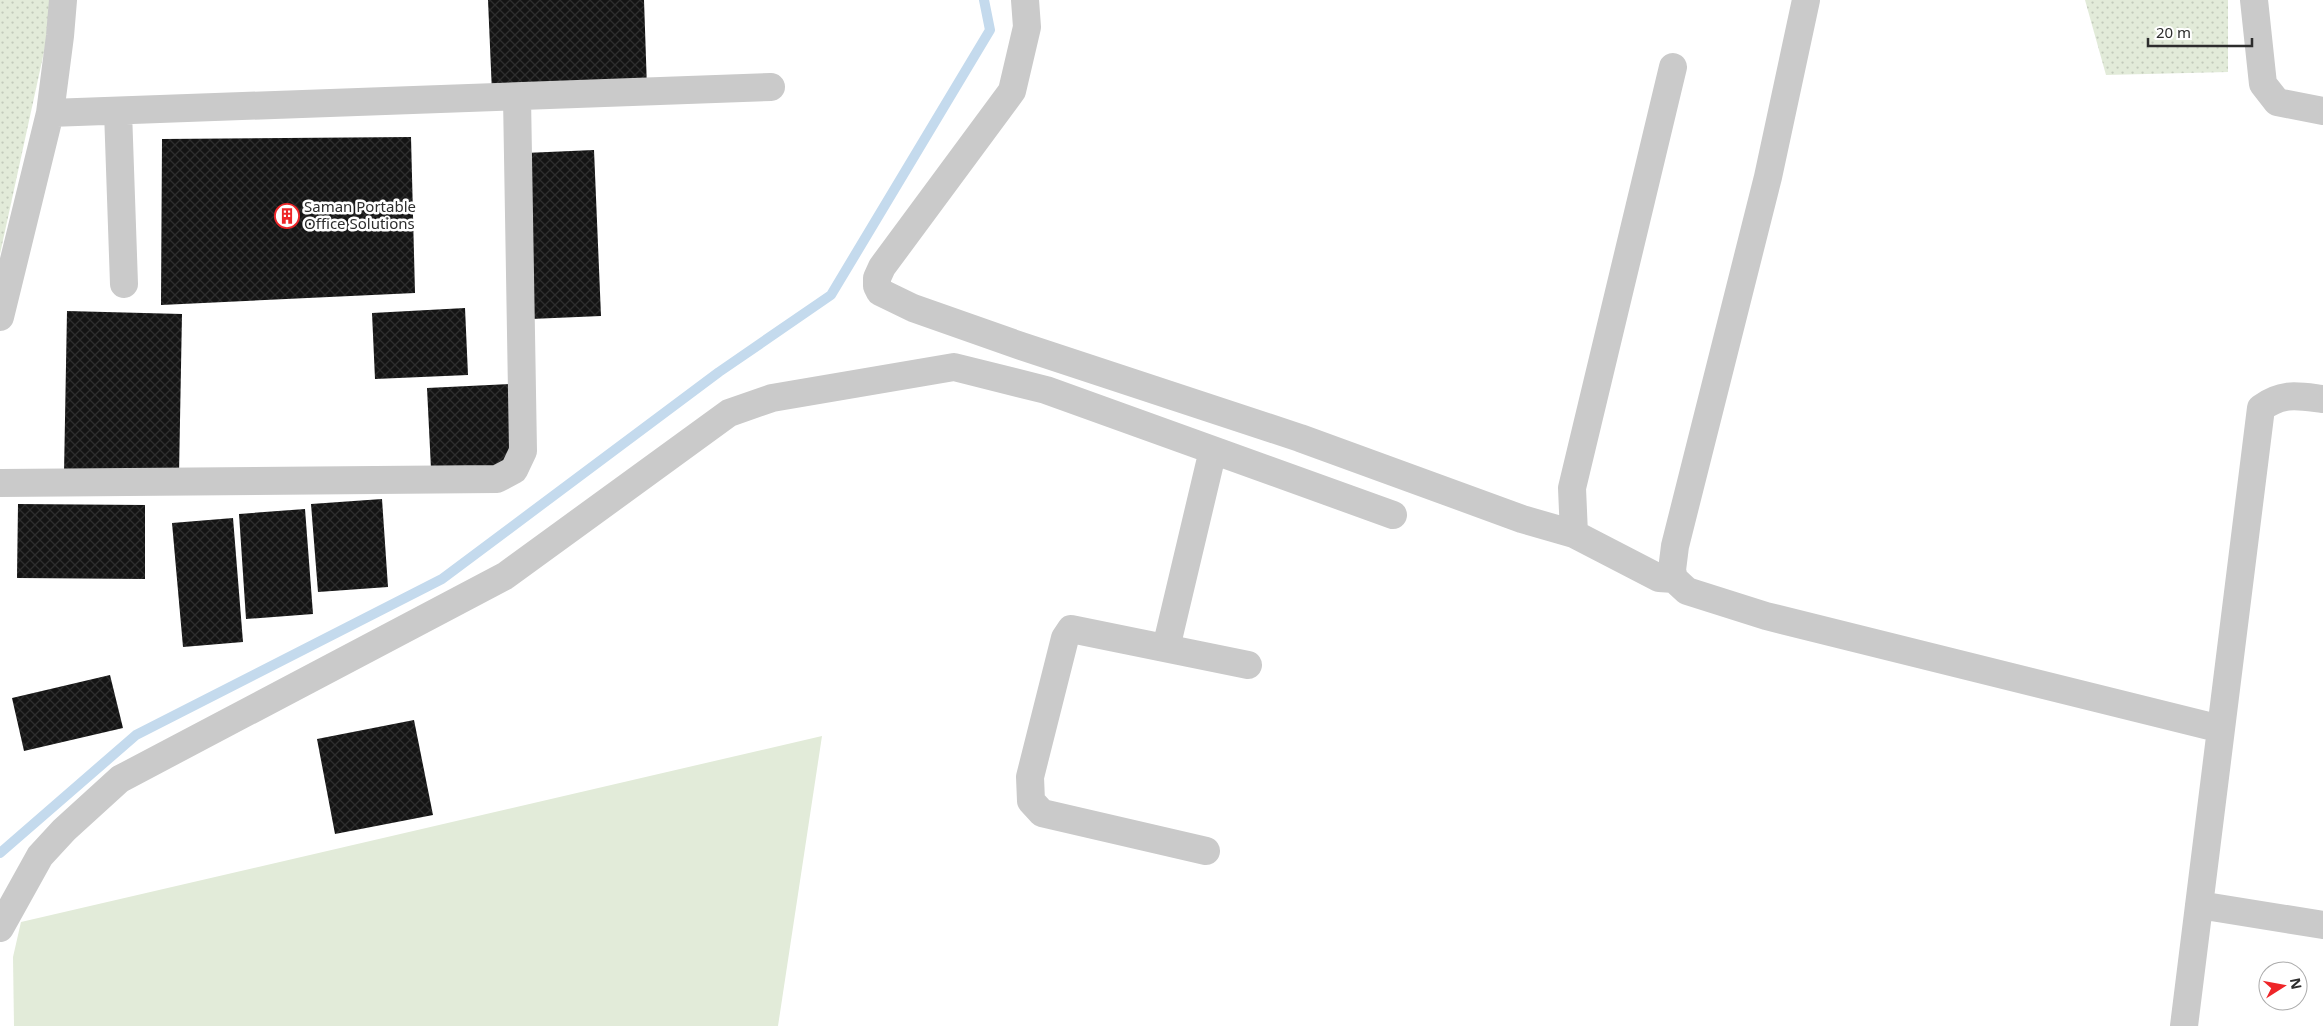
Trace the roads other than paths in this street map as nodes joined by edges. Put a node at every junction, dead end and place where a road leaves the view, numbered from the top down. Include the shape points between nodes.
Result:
1 (62, 0) edge
2 (1025, 0) edge
3 (1806, 0) edge
4 (2254, 0) edge
5 (1673, 67) dead end
6 (771, 87) dead end
7 (517, 97) junction
8 (2323, 110) edge
9 (118, 111) junction
10 (50, 113) junction
11 (124, 284) dead end
12 (0, 317) edge
13 (2323, 399) edge
14 (1213, 450) junction
15 (0, 483) edge
16 (1394, 515) dead end
17 (1574, 534) junction
18 (1674, 579) junction
19 (1166, 648) junction
20 (1248, 665) dead end
21 (2221, 729) junction
22 (1206, 851) dead end
23 (2200, 905) junction
24 (2323, 925) edge
25 (0, 928) edge
26 (2184, 1026) edge

1 - 10 street
2 - 17 street via 1027,27 1012,92 882,267 876,286 880,292 913,308 1021,346 1300,438 1522,519
3 - 18 street via 1768,177 1675,546
4 - 8 street via 2263,84 2278,102
5 - 17 street via 1572,488
6 - 7 street
7 - 9 street
7 - 15 street via 522,451 514,470 498,479
9 - 10 street
9 - 11 street
10 - 12 street
13 - 21 street via 2292,395 2273,399 2261,408
14 - 16 street
14 - 19 street
14 - 25 street via 1046,390 954,367 772,398 729,413 505,576 120,779 40,856
17 - 18 street via 1659,578
18 - 21 street via 1687,590 1766,616
19 - 20 street
19 - 22 street via 1071,629 1065,638 1030,777 1031,800 1042,813
21 - 23 street
23 - 24 street
23 - 26 street

